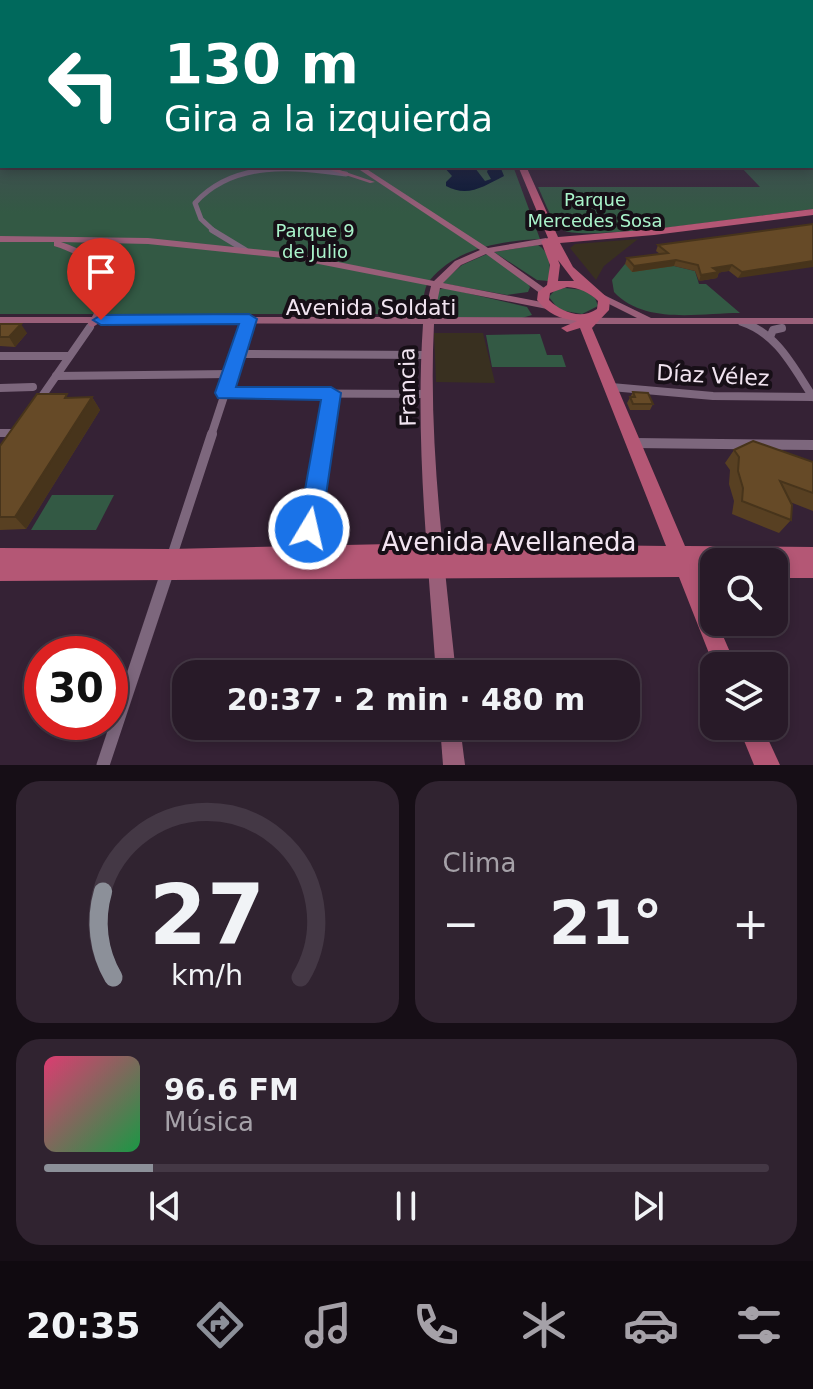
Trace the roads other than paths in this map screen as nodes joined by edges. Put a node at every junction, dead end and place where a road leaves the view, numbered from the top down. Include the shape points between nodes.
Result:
1 (284, 168) edge
2 (316, 168) edge
3 (327, 168) edge
4 (360, 168) edge
5 (520, 168) edge
6 (520, 168) edge
7 (346, 174) junction
8 (390, 189) junction
9 (813, 214) edge
10 (547, 225) junction
11 (585, 237) junction
12 (0, 239) edge
13 (26, 240) junction
14 (571, 241) junction
15 (547, 242) junction
16 (245, 250) junction
17 (487, 250) junction
18 (561, 256) junction
19 (436, 284) junction
20 (595, 292) junction
21 (547, 296) junction
22 (0, 320) edge
23 (526, 320) junction
24 (677, 321) junction
25 (737, 321) junction
26 (813, 321) edge
27 (248, 323) junction
28 (582, 323) junction
29 (93, 324) junction
30 (428, 324) junction
31 (0, 327) edge
32 (759, 328) junction
33 (782, 328) junction
34 (813, 328) edge
35 (770, 337) junction
36 (237, 354) junction
37 (428, 355) junction
38 (0, 356) edge
39 (69, 356) junction
40 (231, 374) junction
41 (56, 376) junction
42 (33, 387) dead end
43 (611, 387) junction
44 (0, 388) edge
45 (224, 393) junction
46 (331, 393) junction
47 (428, 394) junction
48 (813, 397) edge
49 (32, 410) edge
50 (24, 422) edge
51 (0, 433) edge
52 (16, 433) junction
53 (633, 443) junction
54 (8, 444) edge
55 (813, 445) edge
56 (670, 532) junction
57 (700, 554) edge
58 (305, 556) junction
59 (813, 556) edge
60 (0, 557) edge
61 (788, 557) edge
62 (437, 560) junction
63 (681, 561) junction
64 (700, 562) edge
65 (169, 564) junction
66 (788, 569) edge
67 (813, 569) edge
68 (0, 572) edge
69 (719, 652) edge
70 (445, 660) edge
71 (451, 740) edge
72 (756, 740) edge
73 (103, 765) edge
74 (454, 765) edge
75 (767, 765) edge

1 - 16 street via 233,177 208,189 195,203 206,225
2 - 7 street
3 - 7 main road
4 - 8 main road
5 - 10 main road
6 - 15 main road
7 - 8 main road
8 - 17 main road
9 - 11 main road
9 - 14 main road via 657,236
10 - 11 main road via 562,234
10 - 15 main road
11 - 15 main road
12 - 13 main road
13 - 16 main road via 148,241
13 - 29 main road via 71,248 103,275 107,294
14 - 15 main road
14 - 18 main road
15 - 17 main road
15 - 18 main road
15 - 21 main road via 555,265
16 - 19 main road
17 - 19 main road
17 - 21 main road
18 - 20 main road
19 - 21 main road via 505,298
19 - 30 main road, Francia
20 - 21 main road via 566,284
20 - 24 main road via 640,316
20 - 28 main road via 603,310
21 - 23 main road
21 - 28 main road
22 - 29 main road, Avenida Soldati
23 - 28 main road, Avenida Soldati
23 - 30 main road, Avenida Soldati
24 - 25 main road
24 - 28 main road
25 - 26 main road
25 - 32 street
27 - 29 main road, Avenida Soldati
27 - 30 main road, Avenida Soldati
27 - 36 street
28 - 30 main road, Avenida Soldati
28 - 32 main road
28 - 43 main road
29 - 31 main road, Avenida Soldati
29 - 39 street
30 - 37 main road, Francia
32 - 33 main road
32 - 35 street
33 - 34 main road
33 - 35 street
35 - 48 street
36 - 37 street
36 - 40 street
37 - 47 main road, Francia
38 - 39 street
39 - 41 street
40 - 41 street
40 - 45 street
41 - 49 street
42 - 44 street
43 - 48 street, Díaz Vélez
43 - 53 main road
45 - 46 street
45 - 65 street
46 - 47 street
46 - 58 street
47 - 62 main road, Francia
50 - 52 street
51 - 52 street
52 - 54 street
53 - 55 street
53 - 56 main road
56 - 57 main road
56 - 63 main road
58 - 62 main road, Avenida Avellaneda
58 - 65 main road, Avenida Avellaneda
59 - 61 main road, Avenida Avellaneda
60 - 65 main road, Avenida Avellaneda
62 - 63 main road, Avenida Avellaneda
62 - 65 main road, Avenida Avellaneda
62 - 70 main road, Francia
63 - 64 main road, Avenida Avellaneda
63 - 69 main road
65 - 68 main road, Avenida Avellaneda
65 - 73 street
66 - 67 main road
71 - 74 main road
72 - 75 main road

